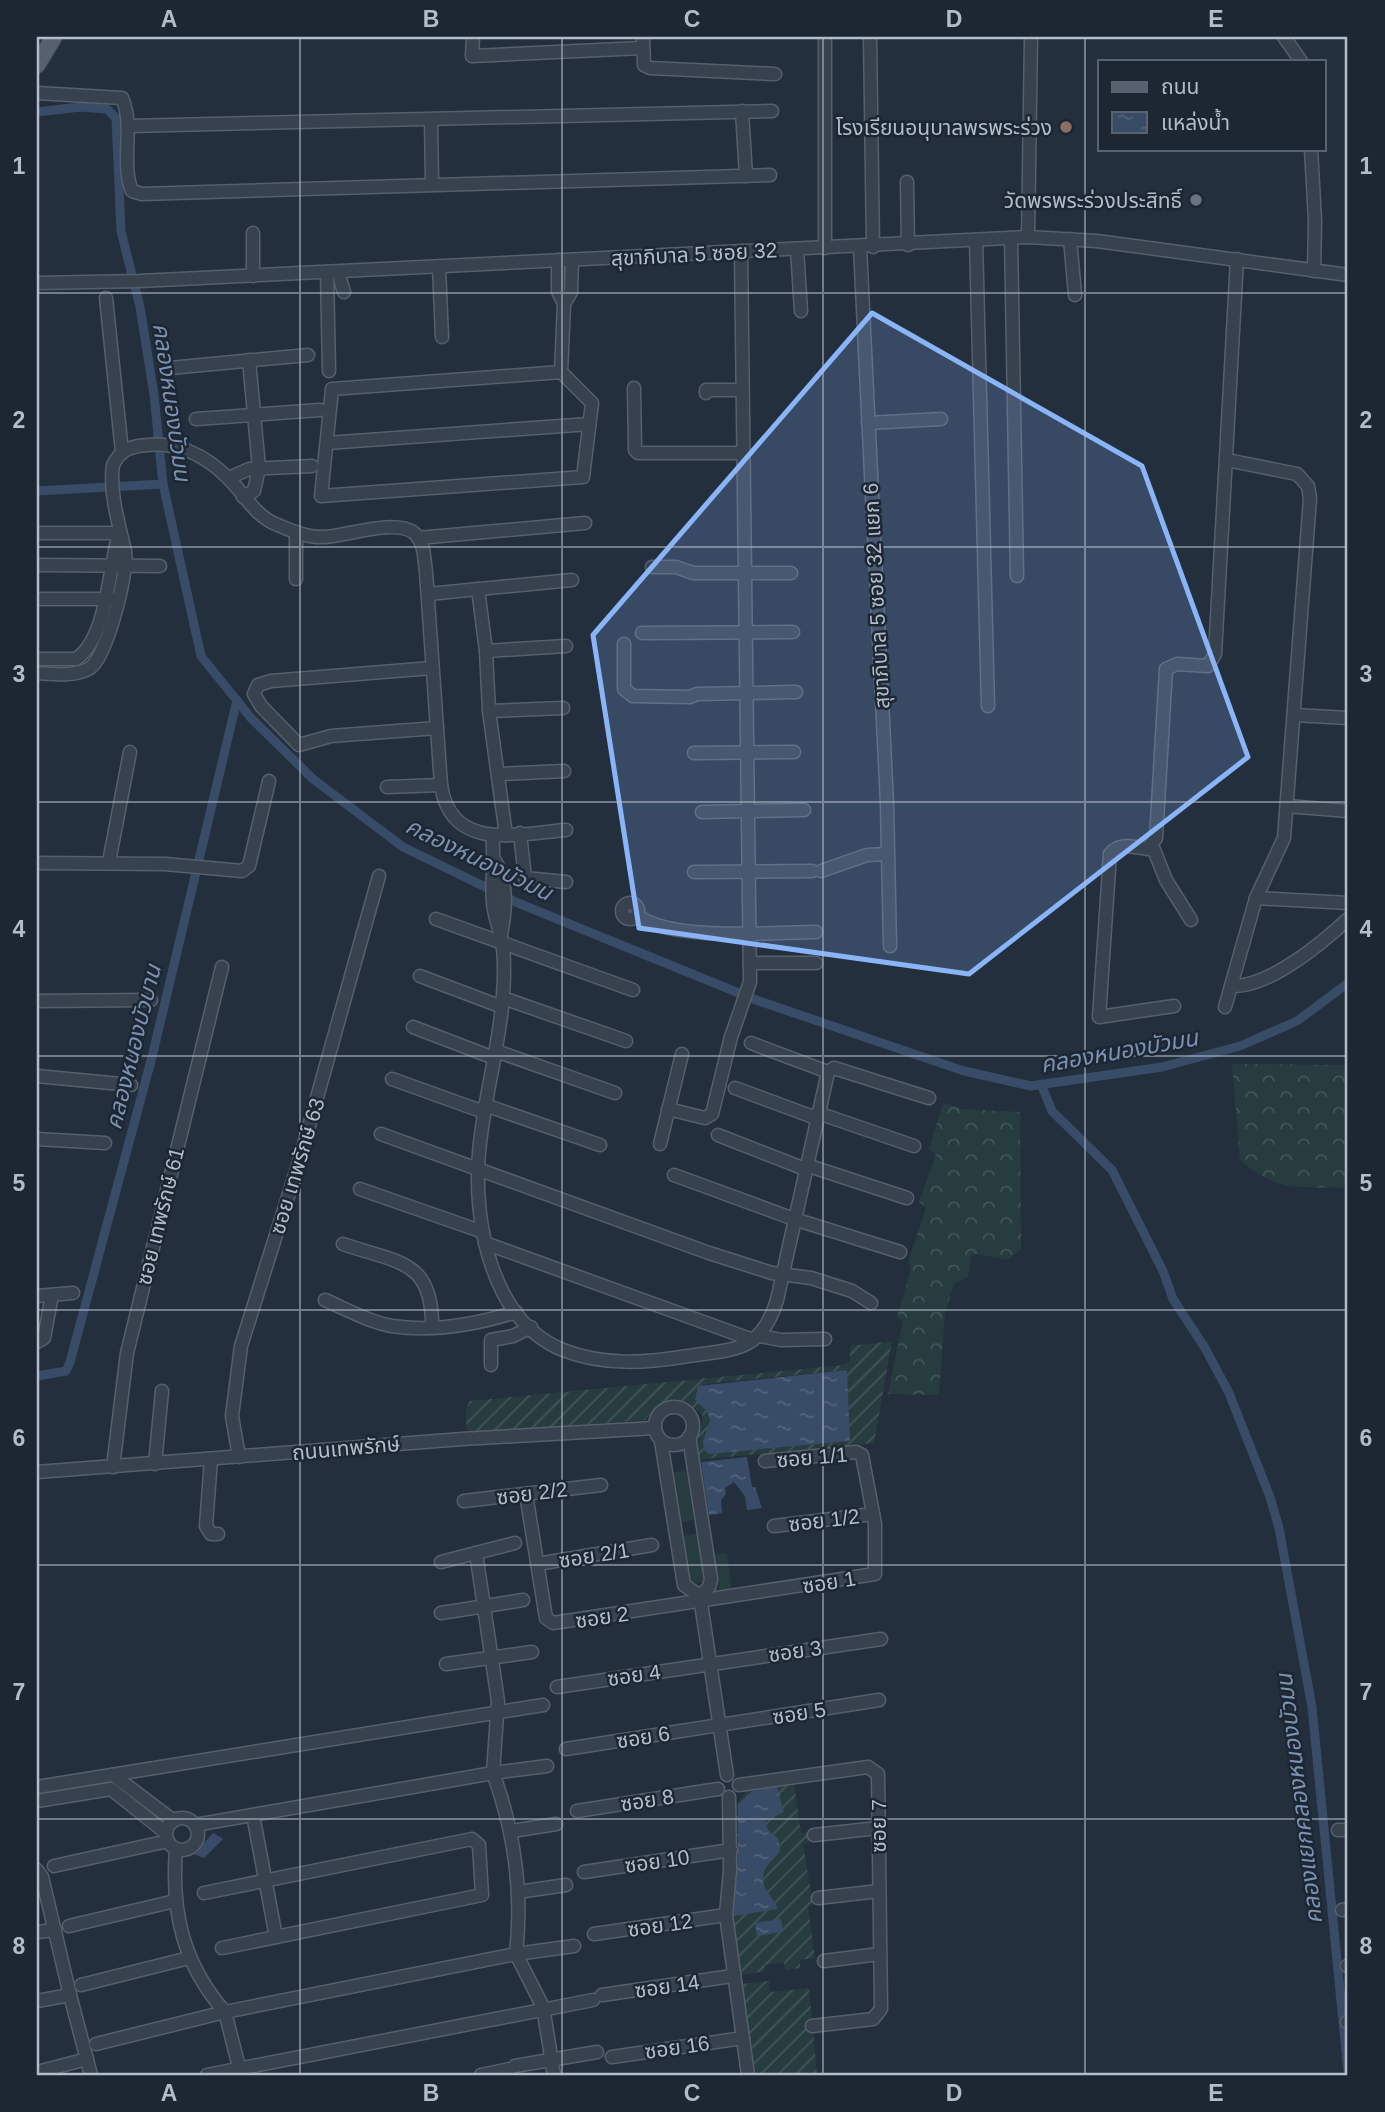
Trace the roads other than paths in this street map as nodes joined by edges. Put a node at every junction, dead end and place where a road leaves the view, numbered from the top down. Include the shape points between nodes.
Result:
1 (54, 37) edge
2 (473, 37) edge
3 (825, 37) edge
4 (870, 37) edge
5 (1031, 37) edge
6 (1284, 37) edge
7 (643, 42) edge
8 (1300, 60) edge
9 (37, 65) edge
10 (775, 74) dead end
11 (37, 93) edge
12 (742, 111) junction
13 (772, 111) dead end
14 (431, 120) junction
15 (129, 126) junction
16 (1311, 150) edge
17 (770, 175) dead end
18 (746, 176) junction
19 (907, 182) dead end
20 (432, 183) junction
21 (253, 233) dead end
22 (1028, 237) junction
23 (1011, 238) junction
24 (1070, 239) junction
25 (976, 240) junction
26 (908, 246) junction
27 (867, 247) junction
28 (825, 248) junction
29 (797, 249) junction
30 (741, 251) junction
31 (1237, 259) junction
32 (565, 260) junction
33 (439, 267) junction
34 (1314, 271) junction
35 (332, 272) junction
36 (1348, 275) edge
37 (253, 276) junction
38 (37, 283) edge
39 (344, 292) dead end
40 (1074, 295) dead end
41 (106, 298) dead end
42 (801, 311) dead end
43 (442, 337) dead end
44 (308, 355) dead end
45 (249, 360) junction
46 (170, 368) dead end
47 (329, 371) dead end
48 (561, 372) junction
49 (634, 388) dead end
50 (742, 390) junction
51 (706, 393) dead end
52 (320, 410) dead end
53 (254, 415) junction
54 (196, 419) dead end
55 (941, 419) dead end
56 (868, 423) junction
57 (589, 424) junction
58 (327, 443) junction
59 (122, 452) junction
60 (743, 453) junction
61 (1227, 460) junction
62 (312, 466) dead end
63 (259, 468) junction
64 (229, 478) junction
65 (243, 497) junction
66 (585, 523) dead end
67 (296, 532) junction
68 (37, 533) edge
69 (119, 533) junction
70 (418, 538) junction
71 (37, 565) edge
72 (118, 566) junction
73 (160, 566) dead end
74 (652, 567) dead end
75 (744, 573) junction
76 (791, 573) dead end
77 (1017, 576) dead end
78 (296, 579) dead end
79 (572, 580) dead end
80 (478, 589) junction
81 (428, 594) junction
82 (37, 599) edge
83 (111, 599) junction
84 (793, 632) dead end
85 (642, 633) dead end
86 (745, 633) junction
87 (624, 644) dead end
88 (566, 646) dead end
89 (486, 651) junction
90 (37, 659) edge
91 (52, 660) junction
92 (432, 668) junction
93 (37, 673) edge
94 (54, 674) junction
95 (796, 692) dead end
96 (746, 693) junction
97 (989, 706) dead end
98 (563, 708) dead end
99 (489, 711) junction
100 (1294, 715) junction
101 (1348, 718) edge
102 (437, 728) junction
103 (130, 752) dead end
104 (794, 752) dead end
105 (694, 753) dead end
106 (746, 753) junction
107 (564, 771) dead end
108 (500, 774) junction
109 (269, 781) dead end
110 (441, 785) junction
111 (387, 787) dead end
112 (1287, 806) junction
113 (804, 810) dead end
114 (748, 811) junction
115 (1348, 811) edge
116 (702, 812) dead end
117 (566, 830) dead end
118 (520, 834) junction
119 (499, 835) junction
120 (1153, 845) junction
121 (887, 854) junction
122 (109, 862) junction
123 (37, 863) edge
124 (694, 872) dead end
125 (748, 872) junction
126 (379, 876) dead end
127 (566, 882) dead end
128 (1256, 898) junction
129 (1348, 904) edge
130 (637, 915) dead end
131 (436, 919) dead end
132 (1348, 919) edge
133 (1191, 920) dead end
134 (816, 932) dead end
135 (750, 933) junction
136 (501, 939) junction
137 (890, 946) dead end
138 (750, 963) junction
139 (816, 963) dead end
140 (222, 967) dead end
141 (420, 976) dead end
142 (1231, 986) junction
143 (633, 990) dead end
144 (151, 1000) dead end
145 (37, 1001) edge
146 (502, 1003) junction
147 (1174, 1006) dead end
148 (1225, 1007) dead end
149 (413, 1027) dead end
150 (626, 1041) dead end
151 (751, 1043) dead end
152 (682, 1054) dead end
153 (495, 1055) junction
154 (828, 1072) junction
155 (37, 1076) edge
156 (392, 1079) dead end
157 (131, 1085) dead end
158 (735, 1088) dead end
159 (615, 1093) dead end
160 (929, 1098) dead end
161 (485, 1108) junction
162 (668, 1109) junction
163 (817, 1115) junction
164 (381, 1134) dead end
165 (718, 1135) dead end
166 (37, 1139) edge
167 (105, 1143) dead end
168 (660, 1144) dead end
169 (600, 1145) dead end
170 (914, 1146) dead end
171 (805, 1167) junction
172 (478, 1168) junction
173 (674, 1175) dead end
174 (360, 1189) dead end
175 (906, 1198) dead end
176 (794, 1219) junction
177 (484, 1238) junction
178 (343, 1244) dead end
179 (900, 1252) dead end
180 (782, 1273) junction
181 (73, 1293) dead end
182 (52, 1295) junction
183 (37, 1296) edge
184 (325, 1300) dead end
185 (871, 1303) dead end
186 (516, 1312) junction
187 (432, 1327) junction
188 (531, 1327) junction
189 (757, 1338) junction
190 (825, 1339) dead end
191 (37, 1342) edge
192 (491, 1365) dead end
193 (162, 1391) dead end
194 (655, 1428) junction
195 (689, 1437) junction
196 (661, 1441) junction
197 (859, 1453) joint
198 (239, 1457) junction
199 (211, 1459) junction
200 (765, 1461) dead end
201 (155, 1464) junction
202 (113, 1467) junction
203 (37, 1472) edge
204 (601, 1485) dead end
205 (526, 1494) junction
206 (464, 1502) dead end
207 (873, 1514) junction
208 (774, 1526) dead end
209 (218, 1534) dead end
210 (515, 1543) dead end
211 (652, 1545) dead end
212 (476, 1553) junction
213 (441, 1562) dead end
214 (537, 1564) junction
215 (700, 1599) junction
216 (523, 1600) dead end
217 (484, 1606) junction
218 (441, 1613) dead end
219 (881, 1639) dead end
220 (532, 1652) dead end
221 (491, 1658) junction
222 (446, 1664) dead end
223 (710, 1664) junction
224 (558, 1687) dead end
225 (879, 1700) dead end
226 (543, 1705) dead end
227 (499, 1712) junction
228 (719, 1725) junction
229 (566, 1749) dead end
230 (547, 1766) dead end
231 (493, 1773) junction
232 (113, 1774) junction
233 (727, 1775) junction
234 (739, 1785) junction
235 (37, 1787) edge
236 (109, 1788) junction
237 (718, 1788) junction
238 (729, 1797) junction
239 (37, 1801) edge
240 (577, 1811) dead end
241 (253, 1815) junction
242 (174, 1821) junction
243 (556, 1824) dead end
244 (195, 1825) junction
245 (878, 1828) junction
246 (512, 1831) junction
247 (814, 1835) dead end
248 (170, 1841) junction
249 (731, 1850) junction
250 (54, 1866) dead end
251 (37, 1870) edge
252 (584, 1871) dead end
253 (263, 1881) junction
254 (566, 1885) dead end
255 (879, 1891) junction
256 (518, 1892) junction
257 (204, 1893) dead end
258 (818, 1898) dead end
259 (175, 1901) junction
260 (726, 1915) junction
261 (69, 1926) dead end
262 (55, 1930) junction
263 (37, 1933) edge
264 (594, 1934) dead end
265 (276, 1937) junction
266 (574, 1946) dead end
267 (222, 1948) dead end
268 (516, 1954) junction
269 (879, 1954) junction
270 (190, 1958) junction
271 (824, 1961) dead end
272 (732, 1976) junction
273 (81, 1985) dead end
274 (70, 1994) junction
275 (37, 2001) edge
276 (543, 2007) junction
277 (225, 2012) junction
278 (812, 2026) dead end
279 (743, 2038) junction
280 (96, 2044) dead end
281 (597, 2052) dead end
282 (612, 2057) dead end
283 (87, 2059) junction
284 (551, 2060) junction
285 (239, 2067) junction
286 (37, 2072) edge
287 (91, 2075) edge
288 (207, 2075) edge
289 (481, 2075) edge
290 (554, 2075) edge
291 (748, 2075) edge

1 - 9 main road
2 - 7 street via 472,57
3 - 28 street
4 - 27 street, สุขาภิบาล 5 ซอย 32 แยก 6
5 - 22 street
6 - 8 street
7 - 10 street via 644,65 650,68
11 - 15 street via 120,97
12 - 13 street
12 - 14 street
12 - 18 street
14 - 15 street
14 - 20 street
15 - 20 street via 128,182 132,191 142,194
16 - 34 street
17 - 18 street
18 - 20 street
19 - 26 street
21 - 37 street
22 - 23 street, สุขาภิบาล 5 ซอย 32
22 - 24 street, สุขาภิบาล 5 ซอย 32
23 - 25 street, สุขาภิบาล 5 ซอย 32
23 - 77 street
24 - 31 street, สุขาภิบาล 5 ซอย 32
24 - 40 street
25 - 26 street, สุขาภิบาล 5 ซอย 32
25 - 97 street
26 - 27 street, สุขาภิบาล 5 ซอย 32
27 - 28 street, สุขาภิบาล 5 ซอย 32
27 - 56 street, สุขาภิบาล 5 ซอย 32 แยก 6
28 - 29 street, สุขาภิบาล 5 ซอย 32
29 - 30 street, สุขาภิบาล 5 ซอย 32
29 - 42 street
30 - 32 street, สุขาภิบาล 5 ซอย 32
30 - 50 street
31 - 34 street, สุขาภิบาล 5 ซอย 32
31 - 61 street
32 - 33 street, สุขาภิบาล 5 ซอย 32
32 - 48 street via 570,292 564,304
33 - 35 street, สุขาภิบาล 5 ซอย 32
33 - 43 street
34 - 36 street, สุขาภิบาล 5 ซอย 32
35 - 37 street, สุขาภิบาล 5 ซอย 32
35 - 39 street
35 - 47 street
37 - 38 street, สุขาภิบาล 5 ซอย 32
41 - 59 street
44 - 45 street
45 - 46 street
45 - 53 street
48 - 57 street via 592,402
48 - 58 street via 332,389
49 - 60 street via 638,453
50 - 51 street
50 - 60 street
52 - 53 street
53 - 54 street
53 - 63 street
55 - 56 street
56 - 121 street, สุขาภิบาล 5 ซอย 32 แยก 6
57 - 58 street
57 - 58 street via 583,477 321,496
59 - 64 street via 166,443 201,458
59 - 69 street via 113,466
60 - 75 street
61 - 100 street via 1297,474 1308,486
61 - 120 street via 1214,654 1208,666 1171,665 1163,674
62 - 63 street
63 - 64 street
63 - 65 street via 254,491
64 - 65 street
65 - 67 street via 272,523
66 - 70 street
67 - 70 street via 322,537 395,527
67 - 78 street
68 - 69 street
69 - 72 street
70 - 81 street
71 - 72 street
72 - 73 street
72 - 83 street
74 - 75 street
75 - 76 street
75 - 86 street
79 - 80 street
80 - 81 street
80 - 89 street
81 - 92 street
82 - 83 street
83 - 91 street via 84,654
83 - 94 street via 106,643 99,658 79,673
84 - 86 street
85 - 86 street
86 - 96 street
87 - 96 street via 624,689 633,696
88 - 89 street
89 - 99 street
90 - 91 street
91 - 94 street
92 - 102 street
92 - 102 street via 271,681 258,685 254,694 299,745 331,736
93 - 94 street
95 - 96 street
96 - 106 street
98 - 99 street
99 - 108 street
100 - 101 street
100 - 112 street
102 - 110 street
103 - 122 street
104 - 106 street
105 - 106 street
106 - 114 street
107 - 108 street
108 - 119 street
109 - 122 street via 249,866 242,871
110 - 111 street
110 - 119 street via 452,818 471,830
112 - 115 street
112 - 128 street via 1282,846
113 - 114 street
114 - 116 street
114 - 125 street
117 - 118 street
118 - 119 street
118 - 127 street via 525,878
119 - 136 street via 490,871 497,882 494,919
120 - 133 street via 1166,880
120 - 147 street via 1148,849 1122,846 1110,855 1099,1017
121 - 125 street via 855,858 817,871
121 - 137 street, สุขาภิบาล 5 ซอย 32 แยก 6
122 - 123 street
124 - 125 street
125 - 135 street
126 - 198 street, ซอย เทพรักษ์ 63 via 299,1163 241,1346 232,1416
128 - 129 street
128 - 142 street
130 - 135 street via 695,933
131 - 136 street
132 - 142 street via 1272,975 1255,984
134 - 135 street
135 - 138 street
136 - 143 street
136 - 146 street
138 - 139 street
138 - 162 street via 744,1004 710,1118
140 - 202 street, ซอย เทพรักษ์ 61 via 127,1353
141 - 146 street
142 - 148 street
144 - 145 street
146 - 150 street
146 - 153 street
149 - 153 street
151 - 154 street
152 - 162 street
153 - 159 street
153 - 161 street
154 - 160 street via 834,1068
154 - 163 street
155 - 157 street
156 - 161 street
158 - 163 street
161 - 169 street
161 - 172 street
162 - 168 street
163 - 170 street
163 - 171 street
164 - 172 street
165 - 171 street
166 - 167 street
171 - 175 street
171 - 176 street
172 - 177 street
172 - 180 street via 709,1253
173 - 176 street
174 - 177 street
176 - 179 street
176 - 180 street
177 - 186 street via 491,1266
177 - 189 street
178 - 187 street via 417,1272 430,1292
180 - 185 street via 852,1291
180 - 189 street via 771,1320
181 - 182 street
182 - 183 street
182 - 191 street via 44,1338
184 - 187 street via 389,1325
186 - 187 street
186 - 188 street
188 - 189 street via 560,1349 619,1362 724,1350
188 - 192 street via 491,1340
189 - 190 street
193 - 201 street
194 - 195 street via 661,1412 679,1408 692,1420
194 - 196 street
194 - 198 street, ถนนเทพรักษ์
195 - 196 street via 679,1444
195 - 215 street via 711,1580
196 - 215 street via 684,1584
197 - 200 street, ซอย 1/1
197 - 207 street, ซอย 1 via 865,1460
198 - 199 street, ถนนเทพรักษ์
199 - 201 street, ถนนเทพรักษ์
199 - 209 street via 206,1526 211,1534
201 - 202 street, ถนนเทพรักษ์
202 - 203 street, ถนนเทพรักษ์
204 - 205 street, ซอย 2/2
205 - 206 street, ซอย 2/2
205 - 214 street, ซอย 2
207 - 208 street, ซอย 1/2
207 - 215 street, ซอย 1 via 877,1569 872,1576
210 - 212 street
211 - 214 street, ซอย 2/1
212 - 213 street
212 - 217 street
214 - 215 street, ซอย 2 via 546,1618 553,1623
215 - 223 street
216 - 217 street
217 - 218 street
217 - 221 street
219 - 223 street, ซอย 3
220 - 221 street
221 - 222 street
221 - 227 street
223 - 224 street, ซอย 4
223 - 228 street
225 - 228 street, ซอย 5
226 - 227 street
227 - 231 street
227 - 232 street
228 - 229 street, ซอย 6
228 - 233 street
230 - 231 street
231 - 241 street
231 - 246 street
232 - 235 street
232 - 236 street
232 - 242 street
233 - 234 street
233 - 237 street via 719,1779
234 - 238 street
234 - 245 street, ซอย 7 via 873,1767 878,1774
236 - 239 street
236 - 248 street
237 - 238 street
237 - 240 street, ซอย 8
238 - 249 street
241 - 244 street
241 - 253 street
242 - 244 street via 187,1819
242 - 248 street
243 - 246 street
244 - 248 street via 195,1844 186,1849
245 - 247 street
245 - 255 street, ซอย 7
246 - 256 street
248 - 250 street
248 - 259 street
249 - 252 street, ซอย 10
249 - 260 street
251 - 262 street
253 - 257 street
253 - 265 street
253 - 265 street via 472,1839 479,1845 482,1895
254 - 256 street
255 - 258 street
255 - 269 street, ซอย 7
256 - 268 street
259 - 261 street
259 - 270 street
260 - 264 street, ซอย 12
260 - 272 street
262 - 263 street
262 - 274 street
265 - 267 street
266 - 268 street
268 - 276 street
268 - 277 street
269 - 271 street
269 - 278 street, ซอย 7 via 881,2009 873,2019
270 - 273 street
270 - 277 street
272 - 276 street, ซอย 14
272 - 279 street
274 - 275 street
274 - 283 street
276 - 284 street
276 - 285 street, ซอย 14
277 - 280 street
277 - 285 street
279 - 282 street, ซอย 16
279 - 291 street
281 - 284 street
283 - 286 street
283 - 287 street
284 - 289 street
284 - 290 street
285 - 288 street, ซอย 14

